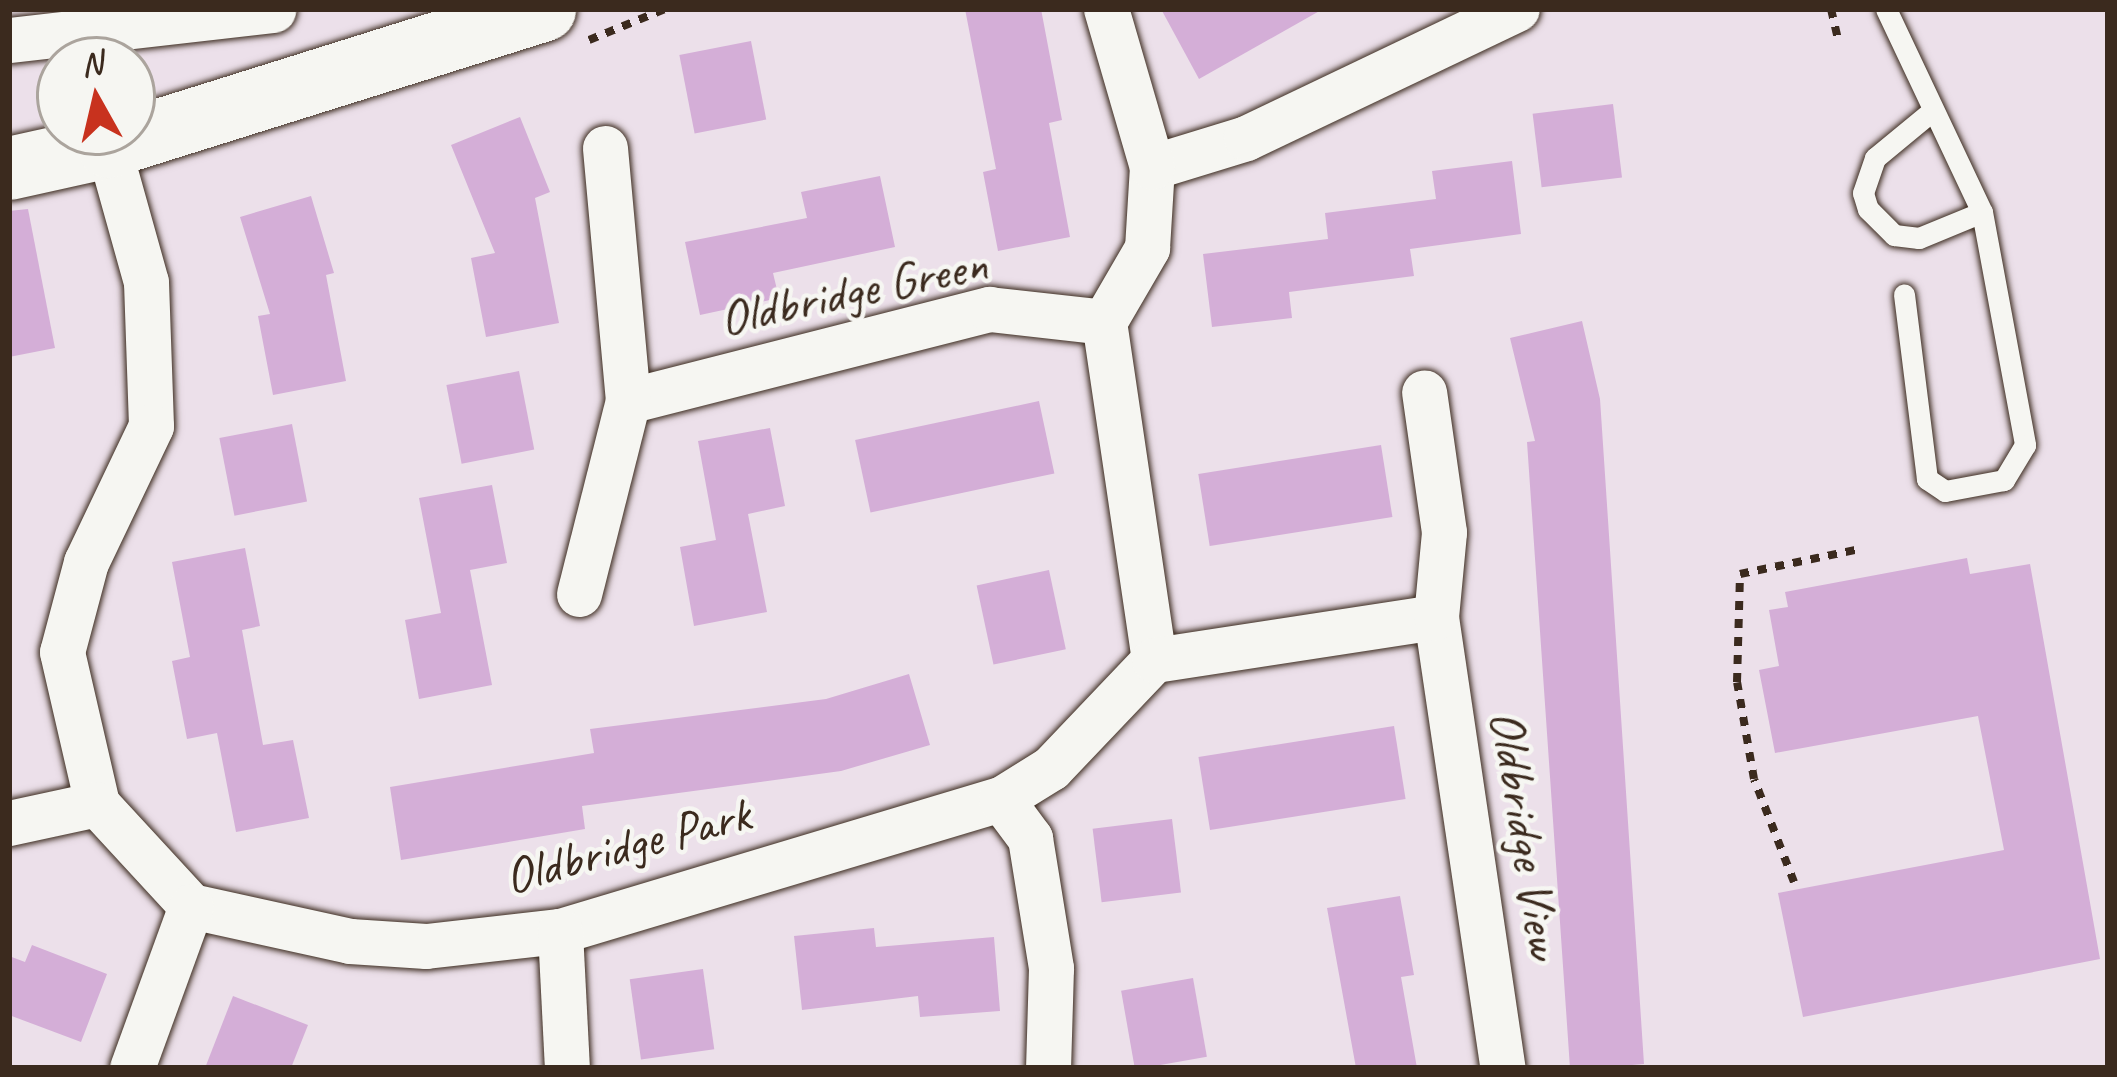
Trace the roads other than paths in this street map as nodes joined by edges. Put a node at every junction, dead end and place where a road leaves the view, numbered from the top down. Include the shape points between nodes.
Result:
1 (544, 9) edge
2 (1106, 9) edge
3 (1517, 9) edge
4 (1886, 9) edge
5 (273, 10) edge
6 (9, 40) edge
7 (1932, 111) junction
8 (156, 131) edge
9 (604, 148) dead end
10 (63, 156) edge
11 (111, 156) edge
12 (1152, 167) junction
13 (9, 168) edge
14 (1982, 212) junction
15 (1904, 294) dead end
16 (1104, 322) junction
17 (1424, 392) dead end
18 (628, 400) junction
19 (579, 594) dead end
20 (1436, 617) junction
21 (1154, 660) junction
22 (1000, 799) junction
23 (97, 804) junction
24 (9, 823) edge
25 (191, 906) junction
26 (560, 931) junction
27 (132, 1068) edge
28 (567, 1068) edge
29 (1048, 1068) edge
30 (1503, 1068) edge

1 - 8 street
2 - 12 street
3 - 12 street via 1246,138
4 - 7 lane
5 - 6 street
7 - 14 lane
7 - 14 lane via 1875,158 1863,193 1868,209 1894,235 1919,238
9 - 18 street
10 - 13 street
11 - 23 street via 146,282 151,427 86,562 62,652
12 - 16 street via 1147,248
14 - 15 lane via 2025,445 2004,480 1945,491 1928,479
16 - 18 street, Oldbridge Green via 989,309
16 - 21 street
17 - 20 street, Oldbridge View via 1444,532
18 - 19 street
20 - 21 street
20 - 30 street, Oldbridge View
21 - 22 street, Oldbridge Park via 1051,768
22 - 26 street, Oldbridge Park
22 - 29 street via 1030,838 1051,968
23 - 24 street
23 - 25 street
25 - 26 street, Oldbridge Park via 407,945
25 - 27 street
26 - 28 street

